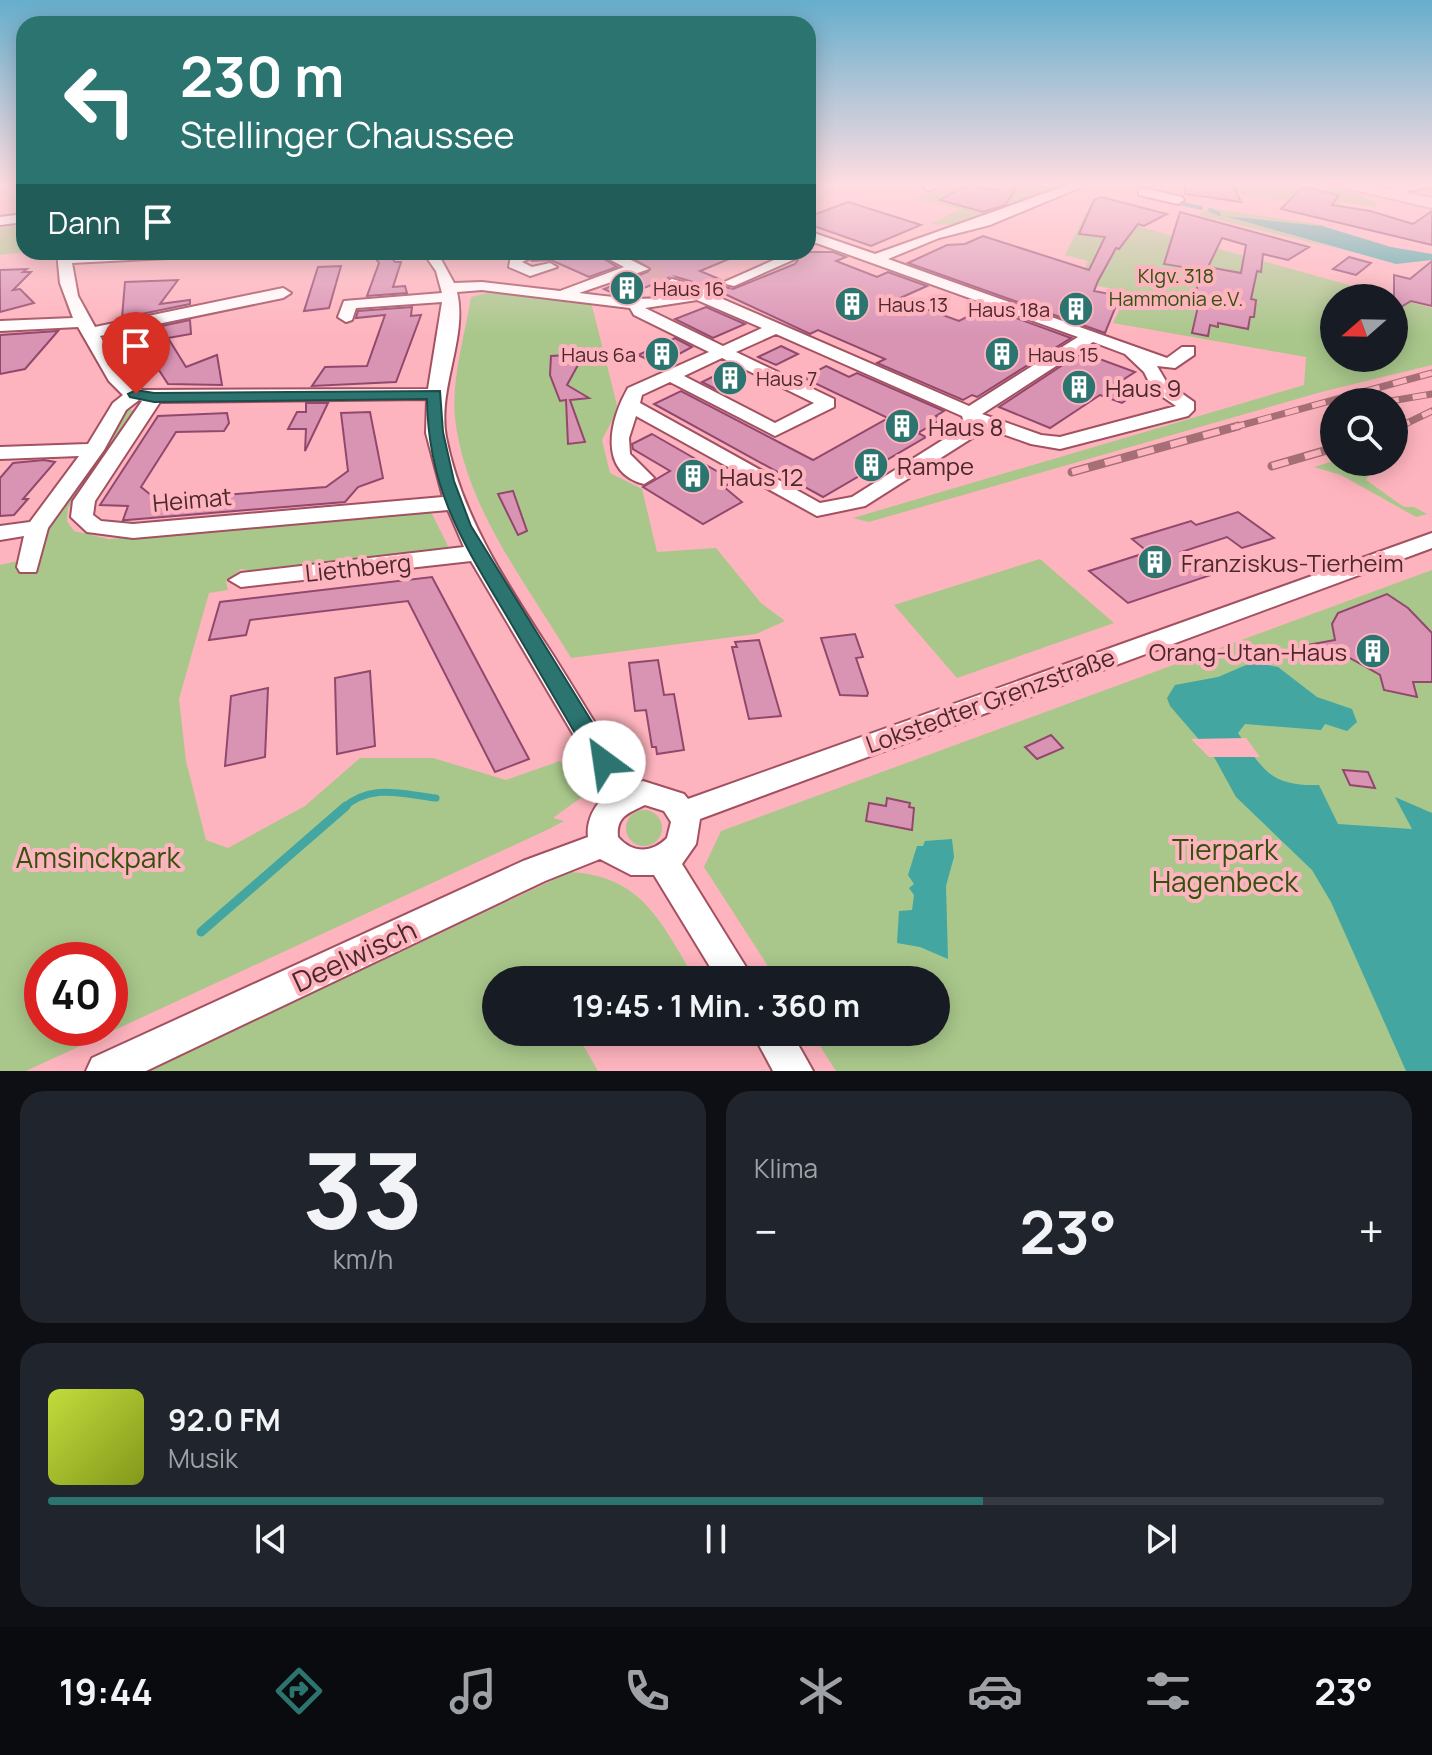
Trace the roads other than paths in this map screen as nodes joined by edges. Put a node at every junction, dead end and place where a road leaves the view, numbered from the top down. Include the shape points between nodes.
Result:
1 (938, 235) edge
2 (816, 238) edge
3 (829, 243) junction
4 (816, 248) edge
5 (875, 259) junction
6 (64, 260) edge
7 (436, 260) edge
8 (516, 260) edge
9 (621, 260) edge
10 (785, 260) edge
11 (550, 267) dead end
12 (672, 283) tunnel mouth
13 (729, 283) tunnel mouth
14 (451, 292) junction
15 (283, 293) dead end
16 (554, 293) junction
17 (704, 293) junction
18 (635, 304) junction
19 (346, 317) dead end
20 (0, 326) edge
21 (85, 327) junction
22 (776, 328) junction
23 (1088, 334) junction
24 (1126, 348) junction
25 (1188, 351) dead end
26 (722, 352) junction
27 (671, 376) junction
28 (434, 394) junction
29 (145, 396) junction
30 (630, 405) junction
31 (972, 415) junction
32 (94, 450) junction
33 (0, 453) edge
34 (644, 478) dead end
35 (452, 503) junction
36 (37, 528) junction
37 (0, 533) edge
38 (1432, 540) edge
39 (476, 553) junction
40 (28, 567) dead end
41 (241, 580) dead end
42 (626, 797) junction
43 (683, 813) junction
44 (604, 844) junction
45 (662, 860) junction
46 (728, 966) edge
47 (779, 1046) edge
48 (105, 1071) edge
49 (794, 1071) edge

1 - 5 street
2 - 3 street
3 - 4 street
3 - 5 street
5 - 23 street
6 - 21 street via 66,280
7 - 14 street
8 - 11 street via 514,264 530,272
9 - 16 street via 643,270
10 - 13 street
12 - 17 street
14 - 16 street via 482,286
14 - 19 street via 349,304
14 - 28 street
15 - 21 street
16 - 18 street
17 - 18 street
17 - 22 street
18 - 26 street via 640,312
20 - 21 street
21 - 29 street via 120,383
22 - 26 street
22 - 31 street
23 - 24 street
23 - 31 street via 1084,343
24 - 25 street via 1169,364
24 - 31 street via 1152,370 1159,386 1188,406 1060,443
26 - 27 street
26 - 27 street via 828,403 775,430
27 - 30 street via 634,392
28 - 29 street
28 - 35 street via 435,432
29 - 32 street via 119,407
29 - 35 street, Heimat via 84,501 82,517 95,527 133,531
30 - 31 street via 817,510 858,502 973,429
30 - 34 street via 618,444 623,463
32 - 33 street
32 - 36 street
35 - 39 street
36 - 37 street
36 - 40 street
38 - 43 street, Lokstedter Grenzstraße
39 - 41 street, Liethberg
39 - 42 street
42 - 43 street via 659,795
42 - 44 street via 605,817
43 - 45 street via 684,839
44 - 45 street via 628,862
44 - 48 street, Deelwisch via 534,871
45 - 46 street
47 - 49 street

